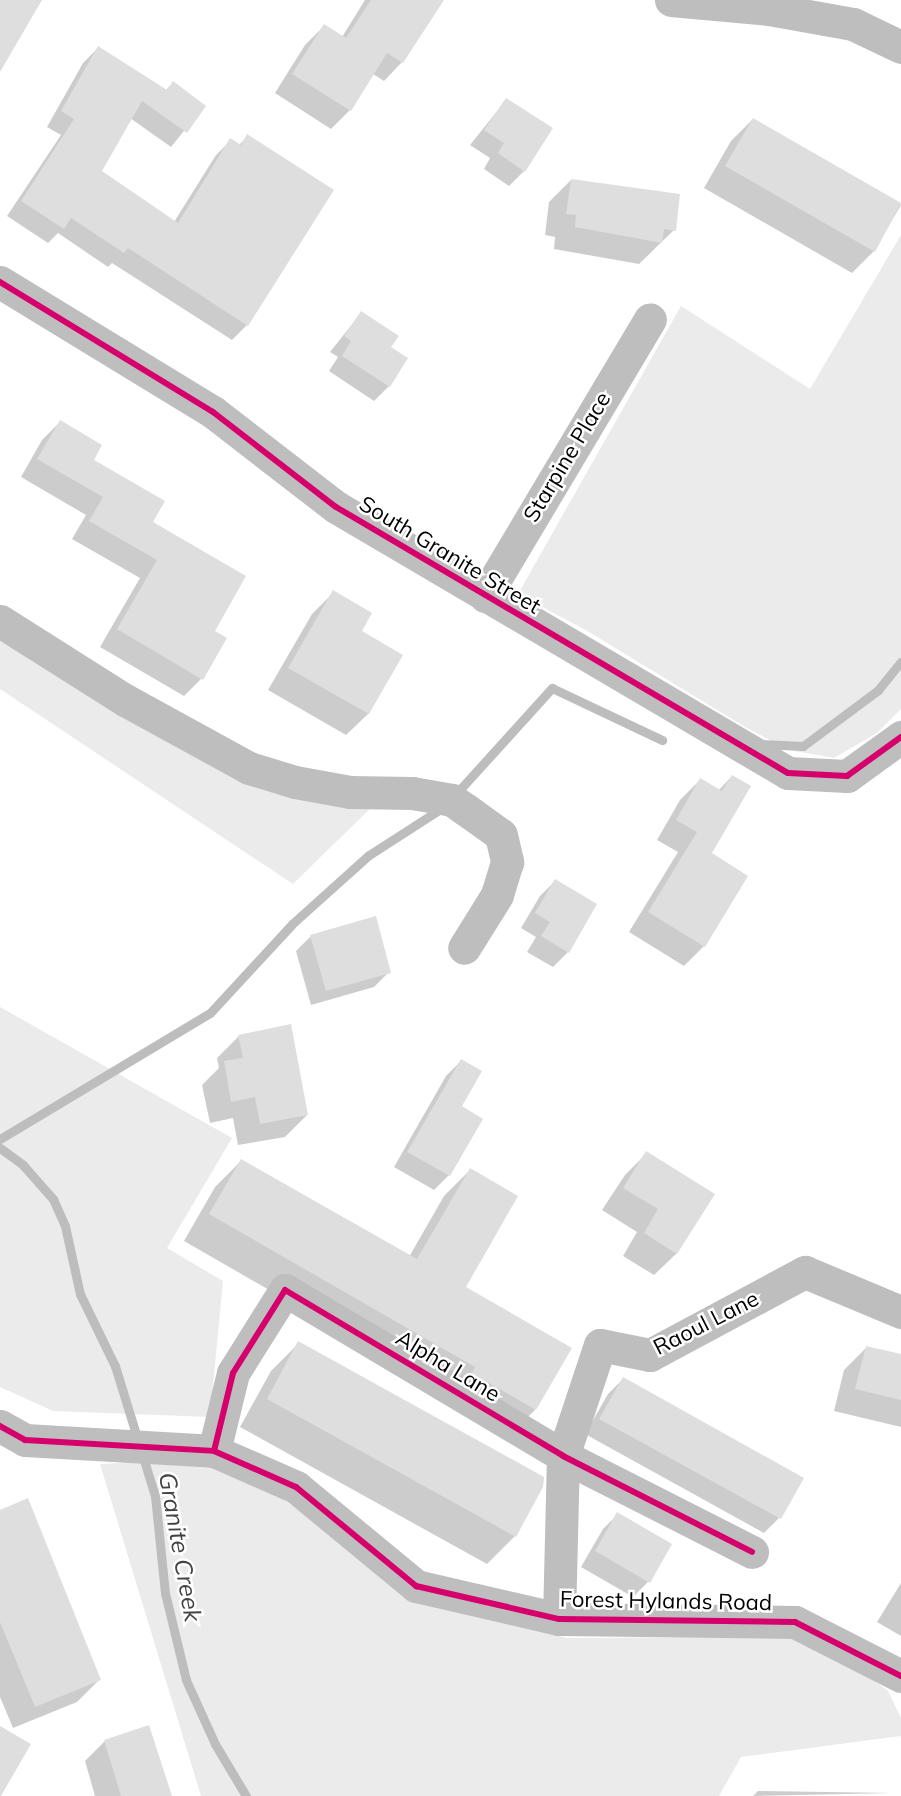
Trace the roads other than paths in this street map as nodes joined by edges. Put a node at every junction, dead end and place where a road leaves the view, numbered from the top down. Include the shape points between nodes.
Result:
1 (671, 0) edge
2 (901, 47) edge
3 (0, 282) edge
4 (650, 319) dead end
5 (485, 596) junction
6 (0, 621) edge
7 (901, 737) edge
8 (464, 948) dead end
9 (901, 1312) edge
10 (0, 1426) edge
11 (214, 1451) junction
12 (563, 1456) junction
13 (752, 1552) dead end
14 (559, 1619) junction
15 (901, 1676) edge

1 - 2 street via 769,9 854,24
3 - 5 street, South Granite Street via 213,411 336,507
4 - 5 street, Starpine Place
5 - 7 street, South Granite Street via 788,773 847,776
6 - 8 street via 125,700 249,768 350,792 412,793 459,804 501,835 507,862 497,895
9 - 12 street, Raoul Lane via 805,1272 650,1355 600,1345
10 - 11 street, Forest Hylands Road via 25,1440
11 - 12 street, Alpha Lane via 233,1373 285,1290
11 - 14 street, Forest Hylands Road via 296,1487 416,1586
12 - 13 street, Alpha Lane
12 - 14 street, Raoul Lane
14 - 15 street, Forest Hylands Road via 795,1622

